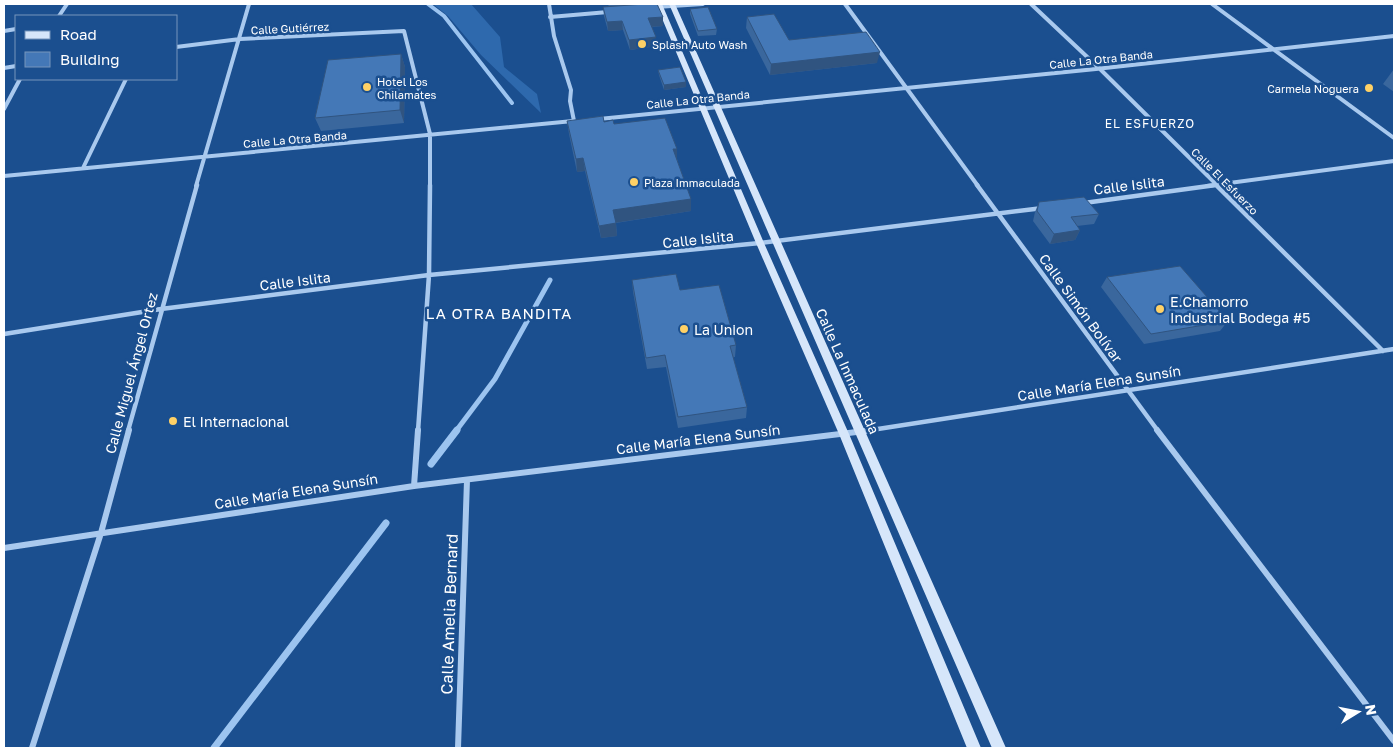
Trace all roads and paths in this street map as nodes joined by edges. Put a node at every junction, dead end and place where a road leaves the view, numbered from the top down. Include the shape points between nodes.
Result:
1 (68, 4) edge
2 (249, 4) edge
3 (549, 4) edge
4 (703, 4) edge
5 (845, 4) edge
6 (1031, 4) edge
7 (1212, 4) edge
8 (672, 5) edge
9 (657, 6) edge
10 (614, 11) edge
11 (60, 15) edge
12 (550, 17) junction
13 (1394, 36) edge
14 (240, 39) junction
15 (690, 45) junction
16 (678, 46) junction
17 (178, 47) edge
18 (1274, 50) junction
19 (1100, 69) junction
20 (19, 80) edge
21 (126, 80) edge
22 (907, 87) junction
23 (717, 105) junction
24 (702, 107) junction
25 (4, 109) edge
26 (591, 119) edge
27 (583, 120) edge
28 (574, 121) junction
29 (430, 134) junction
30 (1394, 138) edge
31 (205, 156) junction
32 (1394, 161) edge
33 (83, 168) junction
34 (4, 176) edge
35 (1218, 185) junction
36 (757, 199) junction
37 (742, 201) junction
38 (1075, 204) edge
39 (1046, 207) edge
40 (999, 214) junction
41 (776, 242) junction
42 (760, 244) junction
43 (429, 274) junction
44 (161, 309) junction
45 (4, 334) edge
46 (1394, 350) edge
47 (1383, 351) junction
48 (1128, 391) junction
49 (860, 432) junction
50 (844, 434) junction
51 (467, 480) junction
52 (414, 486) junction
53 (100, 533) junction
54 (4, 548) edge
55 (1394, 741) edge
56 (32, 748) edge
57 (458, 748) edge
58 (974, 748) edge
59 (999, 748) edge

1 - 11 street
2 - 14 street, Calle Miguel Ángel Ortez
3 - 12 street
4 - 8 street
5 - 22 street, Calle Simón Bolívar
6 - 19 street, Calle El Esfuerzo
7 - 18 street
8 - 9 street
8 - 15 main road, Calle La Inmaculada
9 - 16 main road
10 - 12 street
12 - 28 street via 571,90
13 - 18 street, Calle La Otra Banda
14 - 17 street, Calle Gutiérrez
14 - 29 street, Calle Gutiérrez via 404,32
14 - 31 street, Calle Miguel Ángel Ortez
15 - 16 main road
15 - 23 main road, Calle La Inmaculada
16 - 24 main road
18 - 19 street, Calle La Otra Banda
18 - 30 street
19 - 22 street, Calle La Otra Banda
19 - 35 street, Calle El Esfuerzo
20 - 25 street
21 - 33 street
22 - 23 street, Calle La Otra Banda
22 - 40 street, Calle Simón Bolívar
23 - 24 street, Calle La Otra Banda
23 - 36 main road, Calle La Inmaculada
24 - 26 street, Calle La Otra Banda
24 - 37 main road
27 - 28 street, Calle La Otra Banda
28 - 29 street, Calle La Otra Banda
29 - 31 street, Calle La Otra Banda
29 - 43 street
31 - 33 street, Calle La Otra Banda
31 - 44 street, Calle Miguel Ángel Ortez
32 - 35 street, Calle Islita
33 - 34 street, Calle La Otra Banda
35 - 38 street, Calle Islita
35 - 47 street, Calle El Esfuerzo
36 - 37 main road
36 - 41 main road, Calle La Inmaculada
37 - 42 main road
39 - 40 street, Calle Islita
40 - 41 street, Calle Islita
40 - 48 street, Calle Simón Bolívar
41 - 42 street, Calle Islita
41 - 49 main road, Calle La Inmaculada
42 - 43 street, Calle Islita
42 - 50 main road
43 - 44 street, Calle Islita
43 - 52 street
44 - 45 street, Calle Islita
44 - 53 street, Calle Miguel Ángel Ortez
46 - 47 street, Calle María Elena Sunsín
47 - 48 street, Calle María Elena Sunsín
48 - 49 street, Calle María Elena Sunsín
48 - 55 street, Calle Simón Bolívar
49 - 50 street, Calle María Elena Sunsín
49 - 59 main road, Calle La Inmaculada
50 - 51 street, Calle María Elena Sunsín
50 - 58 main road
51 - 52 street, Calle María Elena Sunsín
51 - 57 street, Calle Amelia Bernard
52 - 53 street, Calle María Elena Sunsín
53 - 54 street, Calle María Elena Sunsín
53 - 56 street, Calle Miguel Ángel Ortez

